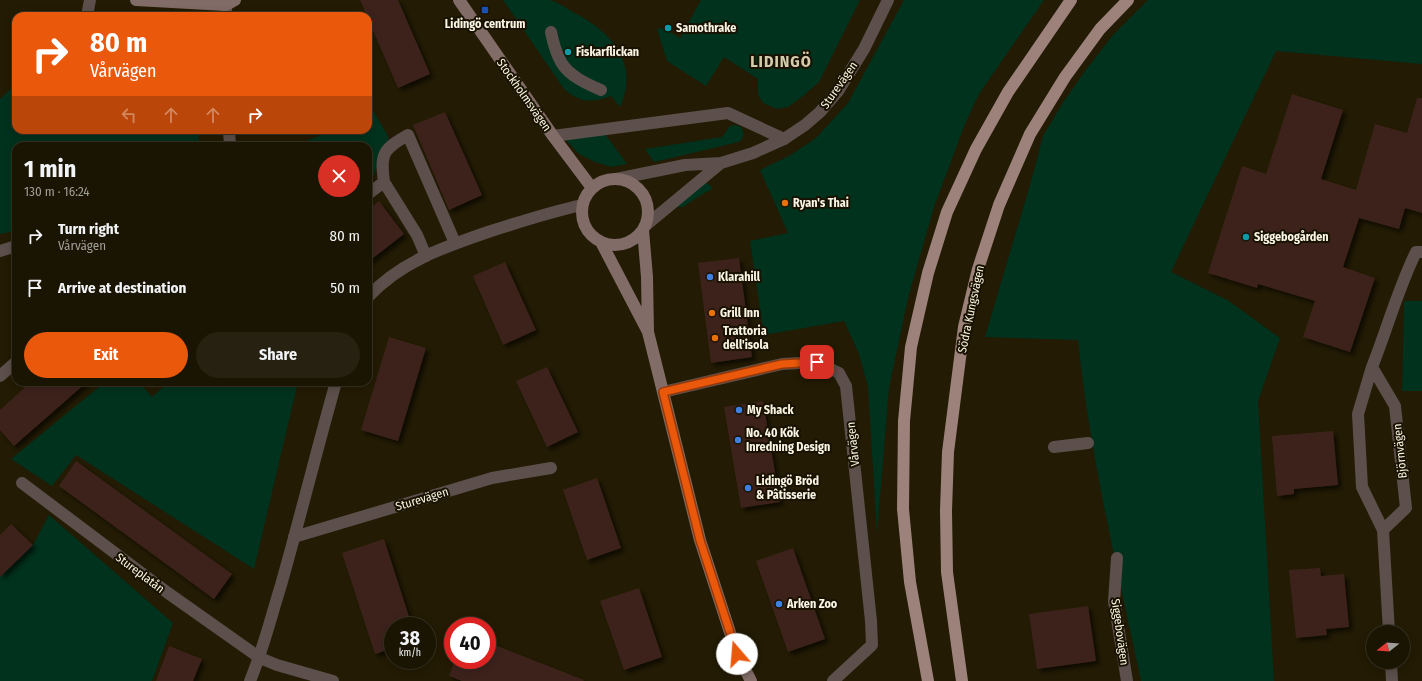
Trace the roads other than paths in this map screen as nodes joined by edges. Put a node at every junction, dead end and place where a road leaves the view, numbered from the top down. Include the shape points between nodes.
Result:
1 (90, 0) edge
2 (136, 0) edge
3 (459, 0) edge
4 (888, 0) edge
5 (1071, 0) edge
6 (1128, 0) edge
7 (179, 1) edge
8 (229, 7) edge
9 (87, 12) edge
10 (551, 32) dead end
11 (601, 90) dead end
12 (553, 136) junction
13 (784, 139) junction
14 (721, 163) junction
15 (616, 179) junction
16 (384, 182) junction
17 (592, 188) junction
18 (372, 191) edge
19 (582, 206) junction
20 (644, 228) junction
21 (601, 242) junction
22 (455, 243) junction
23 (12, 247) edge
24 (0, 251) edge
25 (1422, 252) edge
26 (426, 256) junction
27 (372, 292) edge
28 (648, 332) junction
29 (12, 366) edge
30 (1372, 367) junction
31 (0, 376) edge
32 (335, 386) edge
33 (663, 392) junction
34 (1088, 443) dead end
35 (1054, 447) dead end
36 (551, 468) dead end
37 (22, 483) dead end
38 (1383, 530) junction
39 (294, 537) junction
40 (1116, 558) dead end
41 (1389, 625) edge
42 (260, 658) junction
43 (1391, 669) edge
44 (250, 681) edge
45 (333, 681) edge
46 (751, 681) edge
47 (833, 681) edge
48 (928, 681) edge
49 (962, 681) edge
50 (1127, 681) edge
51 (1392, 681) edge

1 - 9 street
2 - 7 street
3 - 12 street, Stockholmsvägen
4 - 13 street, Sturevägen via 864,49 838,92 820,112
5 - 48 main road via 1008,92 976,149 947,212 928,273 911,347 904,421 903,509 910,582
6 - 49 main road, Södra Kungsvägen via 1100,29 1064,77 1030,134 999,205 978,270 964,327 948,452 946,496 947,572
7 - 8 street
10 - 11 street via 561,62 568,71
12 - 13 street via 728,113
12 - 17 street, Stockholmsvägen
13 - 14 street, Sturevägen
14 - 15 street, Sturevägen via 686,166
14 - 20 street, Sturevägen
15 - 17 street via 600,182
15 - 20 street via 634,185 642,194 647,203 648,213
16 - 18 street
16 - 22 street via 382,166 385,152 408,135
16 - 26 street via 417,236
17 - 19 street
19 - 21 street via 582,221 585,228
19 - 22 street via 516,222
20 - 21 street via 638,236 622,245
20 - 28 street
21 - 28 street
22 - 26 street
23 - 24 street
25 - 30 street via 1416,252 1410,263
26 - 27 street via 393,274
28 - 33 street
29 - 31 street
30 - 38 street via 1358,414 1362,487
30 - 38 street, Björnvägen via 1395,406 1406,508
32 - 39 street
33 - 46 street via 700,540 737,654
33 - 47 street, Vårvägen via 782,364 817,362 839,373 846,386 872,645
34 - 35 street
36 - 39 street, Sturevägen via 492,478
37 - 42 street, Stureplatån via 168,593
38 - 41 street
39 - 42 street
40 - 50 street, Siggebovägen via 1114,600
42 - 44 street
42 - 45 street, Stureplatån
43 - 51 street

